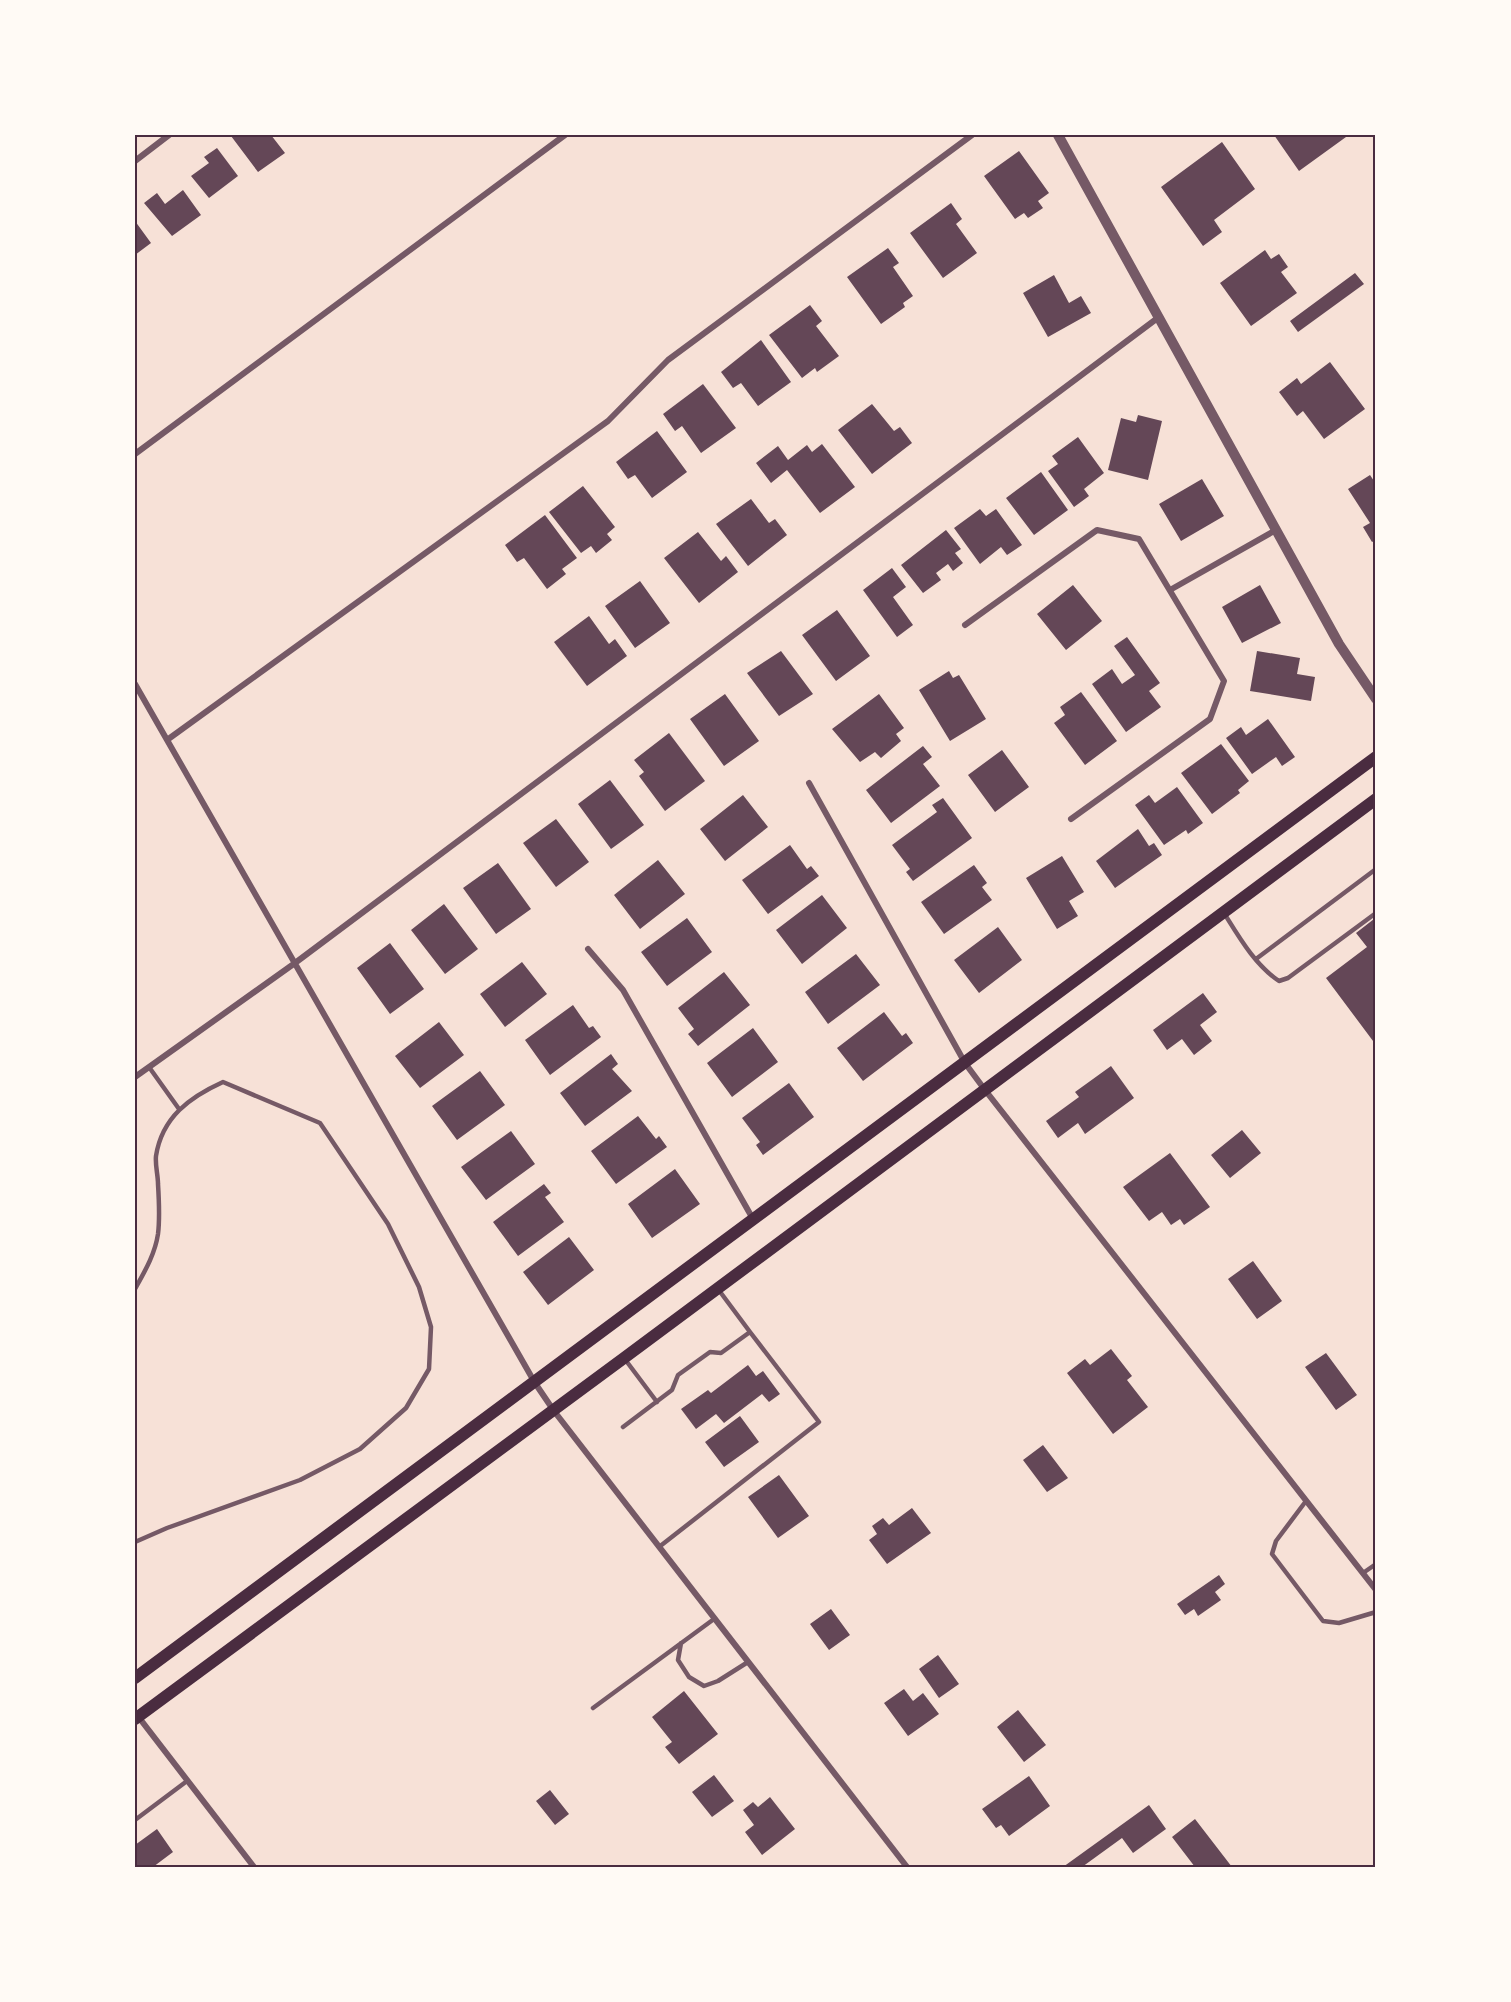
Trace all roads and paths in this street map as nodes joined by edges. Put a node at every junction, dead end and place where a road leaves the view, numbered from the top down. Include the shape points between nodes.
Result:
1 (169, 135) edge
2 (565, 135) edge
3 (972, 135) edge
4 (1058, 135) edge
5 (135, 160) edge
6 (1159, 317) junction
7 (135, 454) edge
8 (1276, 530) junction
9 (1170, 590) junction
10 (965, 625) dead end
11 (135, 684) edge
12 (1376, 699) edge
13 (167, 740) junction
14 (1376, 757) edge
15 (809, 783) dead end
16 (1376, 799) edge
17 (1071, 819) dead end
18 (1376, 869) edge
19 (1224, 912) junction
20 (1376, 914) edge
21 (588, 949) dead end
22 (1256, 958) junction
23 (294, 963) junction
24 (965, 1063) junction
25 (149, 1067) junction
26 (135, 1077) edge
27 (984, 1090) junction
28 (179, 1109) junction
29 (753, 1220) junction
30 (135, 1289) edge
31 (718, 1289) junction
32 (750, 1332) junction
33 (624, 1358) junction
34 (535, 1383) junction
35 (657, 1402) junction
36 (554, 1411) junction
37 (623, 1427) dead end
38 (1306, 1501) junction
39 (135, 1542) edge
40 (659, 1547) junction
41 (1376, 1564) edge
42 (1363, 1573) junction
43 (1376, 1590) edge
44 (1376, 1612) edge
45 (714, 1619) junction
46 (681, 1643) junction
47 (748, 1662) junction
48 (135, 1678) edge
49 (593, 1708) dead end
50 (136, 1716) edge
51 (187, 1781) junction
52 (135, 1820) edge
53 (254, 1867) edge
54 (907, 1867) edge

1 - 5 street
2 - 7 street
3 - 13 street via 668,360 608,421
4 - 6 street
6 - 8 street
6 - 23 street
8 - 9 street
8 - 12 street via 1339,645
9 - 10 street via 1139,539 1097,530
9 - 17 street via 1224,681 1210,719
11 - 13 street
13 - 23 street
14 - 24 main road
15 - 24 street
16 - 19 main road
18 - 22 lane
19 - 22 lane
19 - 27 main road
20 - 22 lane via 1288,978 1279,981
21 - 29 street via 623,990
23 - 25 street
23 - 34 street
24 - 27 street
24 - 29 main road
25 - 26 street
25 - 28 lane
27 - 31 main road
27 - 38 street
28 - 30 lane via 165,1129 156,1157 158,1236 152,1259
28 - 39 lane via 223,1082 320,1123 388,1224 419,1287 431,1327 429,1369 406,1408 360,1449 300,1480
29 - 34 main road
31 - 32 lane
31 - 33 main road
32 - 35 lane via 721,1353 710,1352 678,1375 672,1390
32 - 40 lane via 819,1422
33 - 35 lane
33 - 36 main road
34 - 36 street
34 - 48 main road
35 - 37 lane
36 - 40 street
36 - 50 main road
38 - 42 street
38 - 44 lane via 1276,1541 1272,1554 1323,1621 1339,1623
40 - 45 street
41 - 42 lane
42 - 43 street
45 - 46 lane
45 - 47 street
46 - 47 lane via 678,1660 689,1677 704,1686
46 - 49 lane
47 - 54 street
50 - 51 street
51 - 52 lane
51 - 53 street

